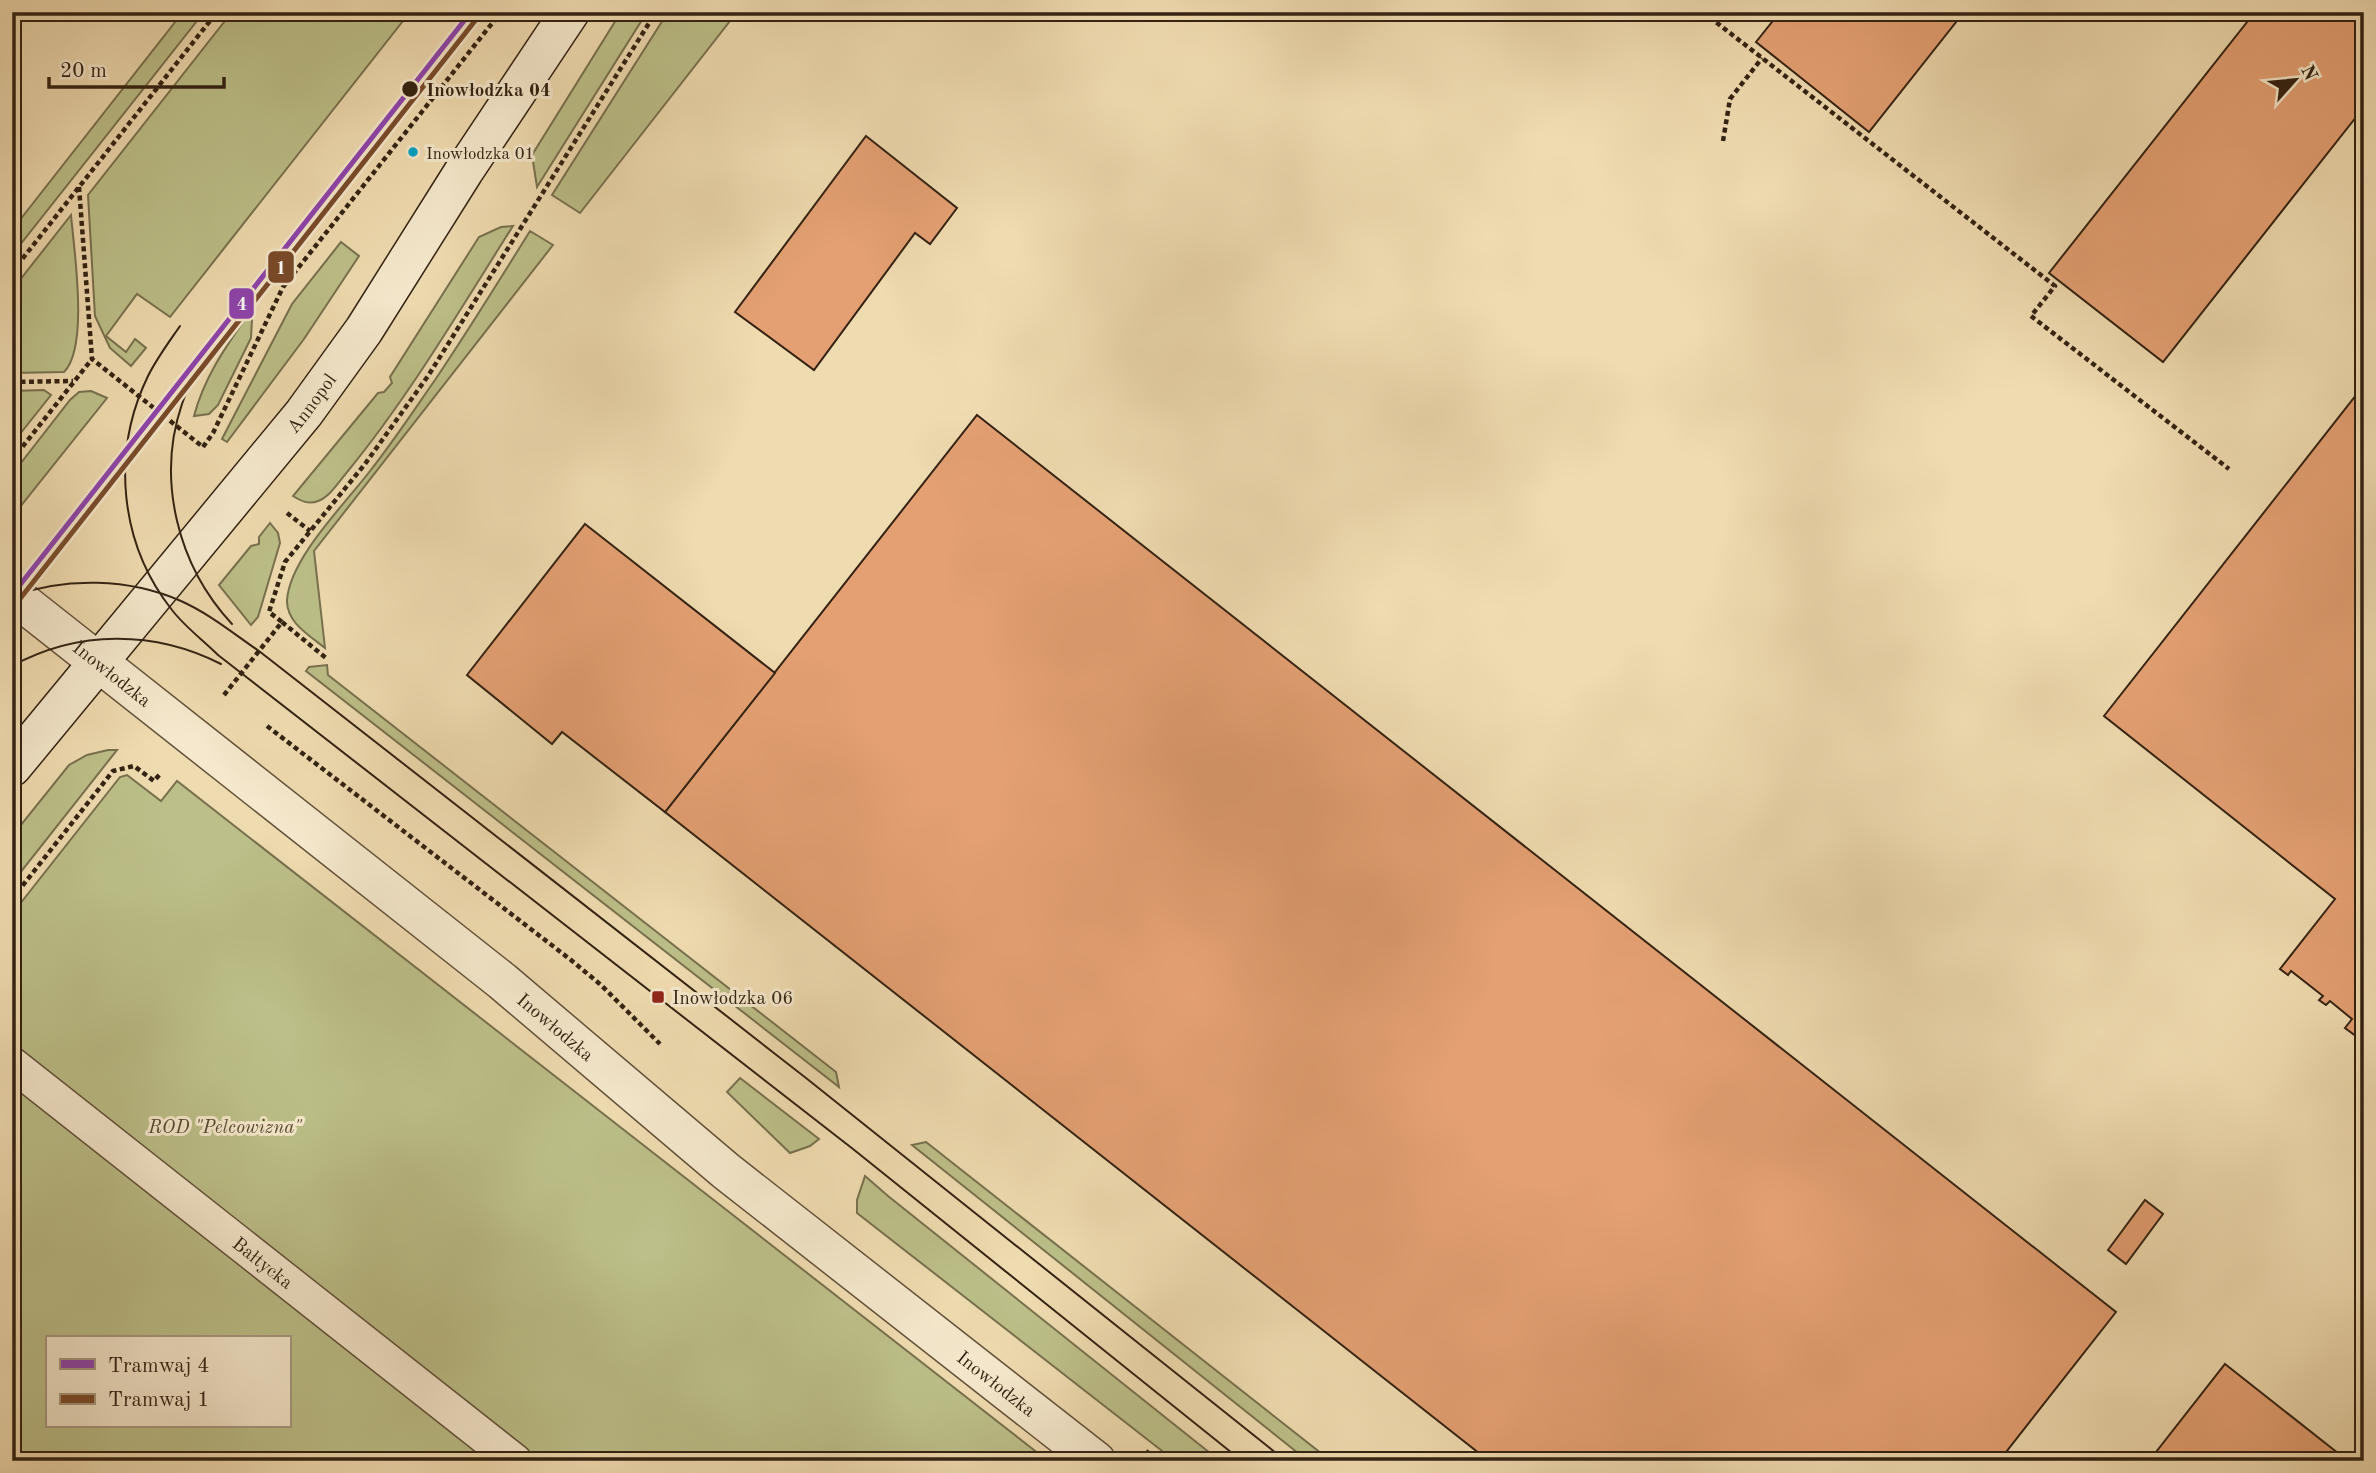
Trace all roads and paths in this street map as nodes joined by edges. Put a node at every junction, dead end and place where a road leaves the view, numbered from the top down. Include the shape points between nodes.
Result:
1 (217, 12) edge
2 (501, 12) edge
3 (570, 12) edge
4 (656, 12) edge
5 (1703, 12) edge
6 (1762, 58) junction
7 (1723, 141) dead end
8 (79, 187) junction
9 (12, 272) edge
10 (92, 359) junction
11 (74, 381) junction
12 (12, 382) edge
13 (203, 447) junction
14 (12, 460) edge
15 (2229, 469) dead end
16 (249, 482) junction
17 (310, 531) junction
18 (12, 594) edge
19 (282, 622) junction
20 (326, 659) dead end
21 (99, 664) junction
22 (190, 736) junction
23 (12, 767) edge
24 (12, 899) edge
25 (12, 1064) edge
26 (515, 1461) edge
27 (1096, 1461) edge

1 - 8 path
2 - 13 path via 283,287
3 - 16 street, Annopol via 364,330
4 - 17 path via 428,376
5 - 6 path
6 - 7 path via 1730,99
6 - 15 path via 2055,286 2031,316
8 - 9 path
8 - 10 path
10 - 11 path
10 - 13 path
11 - 12 path
11 - 14 path
13 - 16 path
16 - 17 path
16 - 21 street, Annopol
17 - 19 path via 285,562 269,612
18 - 21 street, Inowłodzka
19 - 20 path
19 - 22 path
21 - 22 street, Inowłodzka
21 - 23 street, Annopol
22 - 24 path via 154,781 134,766 113,771
22 - 27 street, Inowłodzka via 502,981 726,1171
25 - 26 lane, Bałtycka

